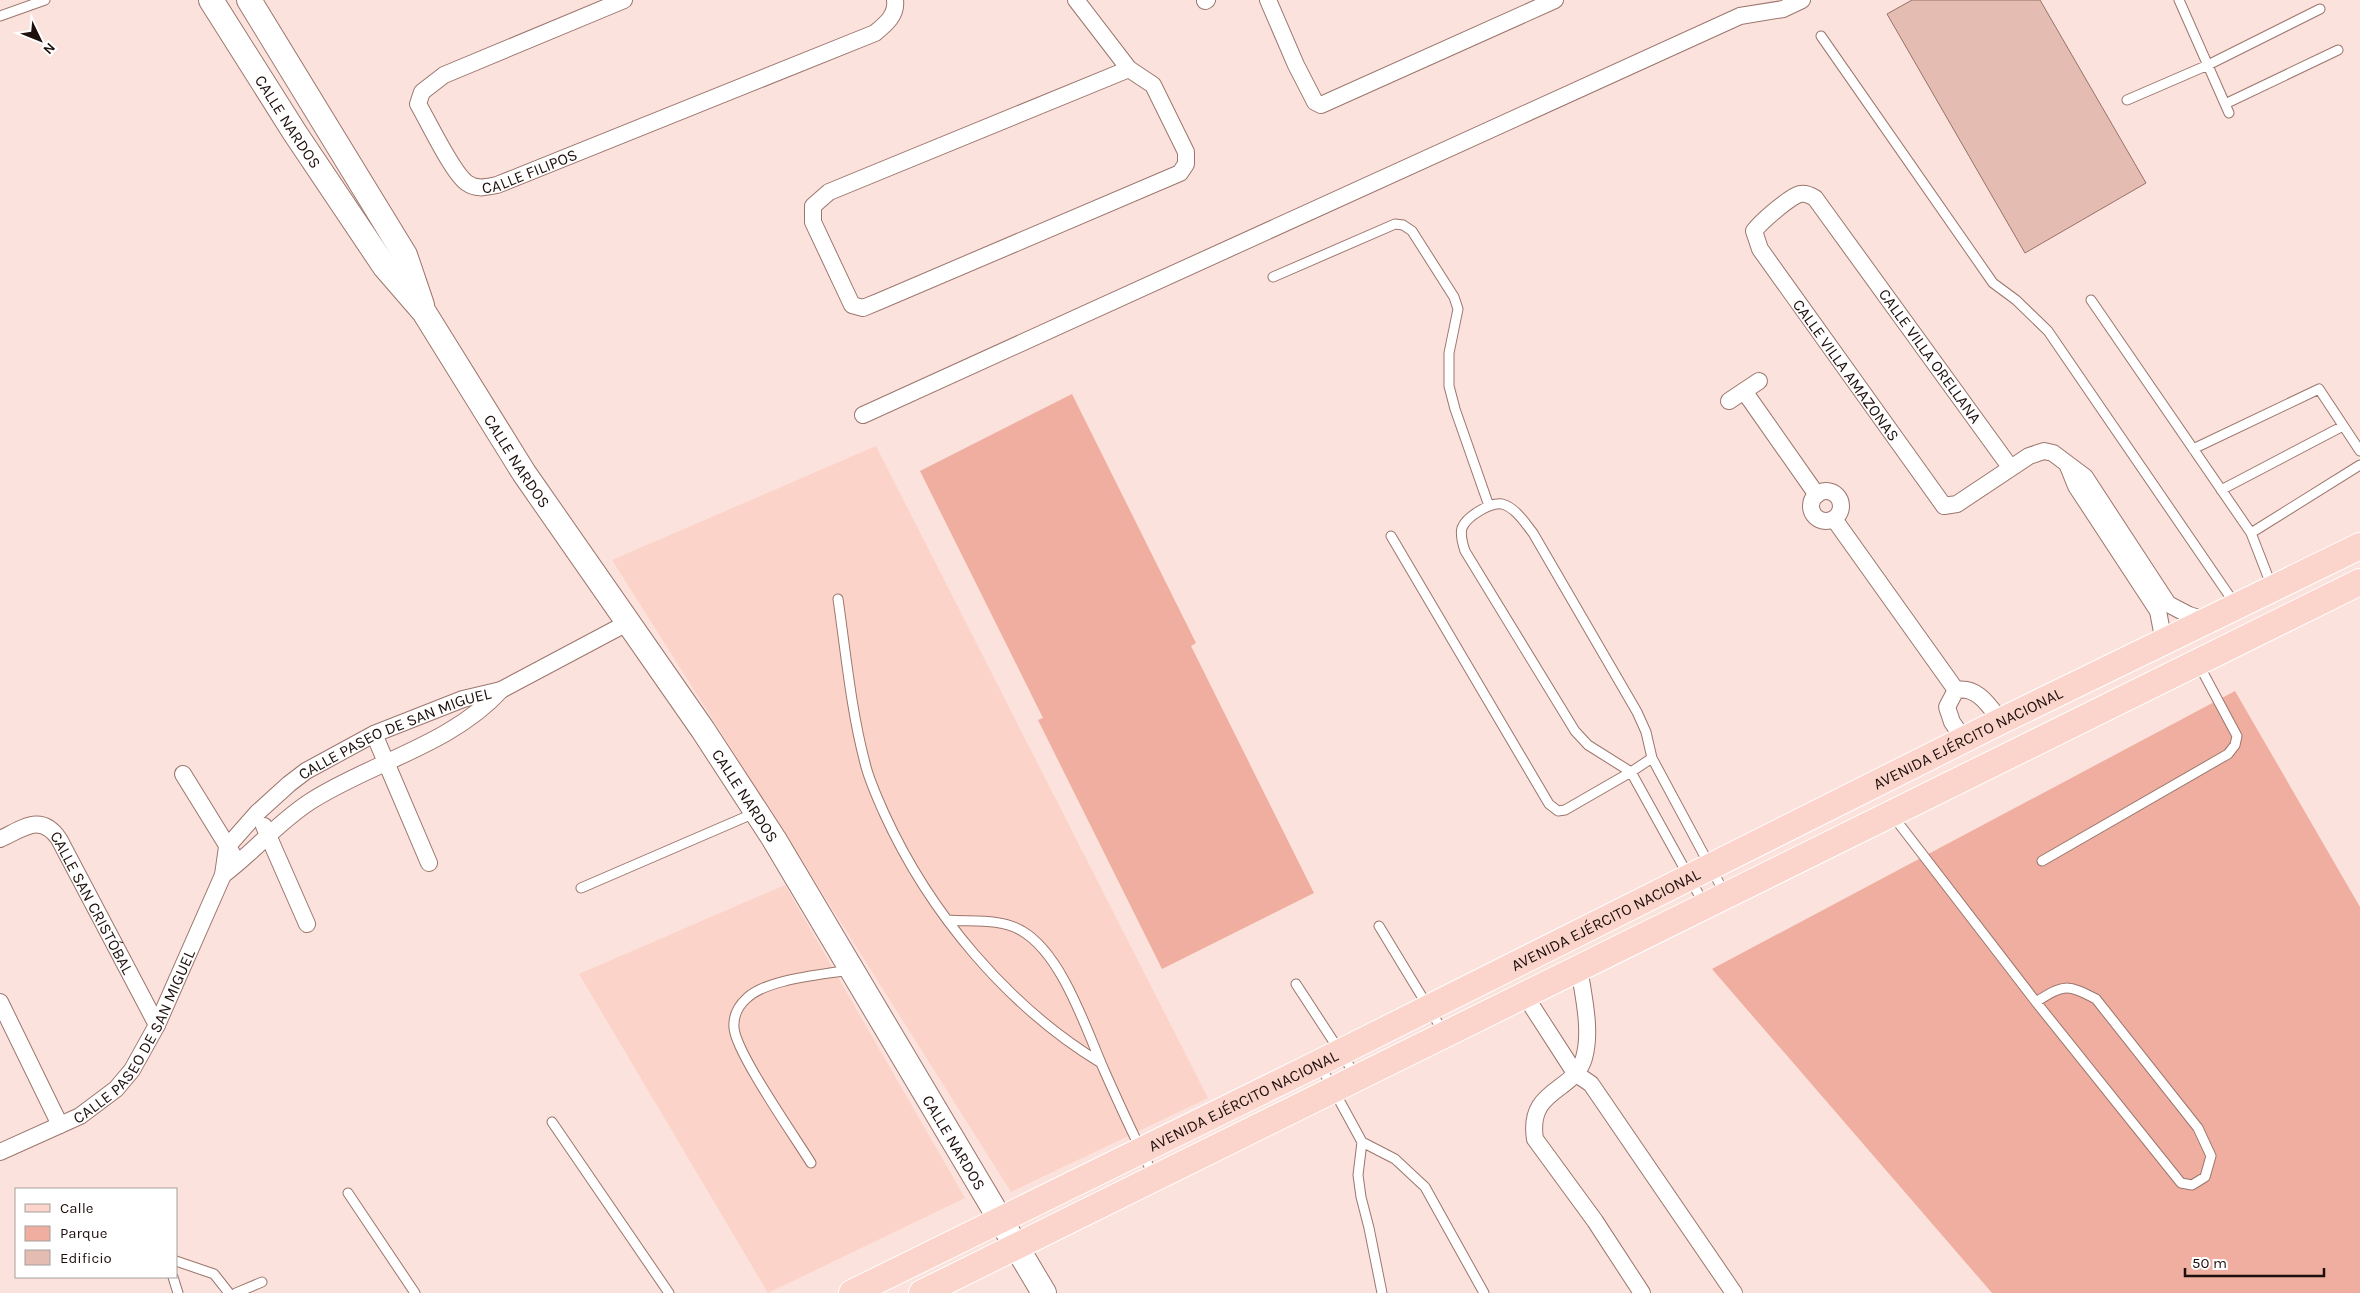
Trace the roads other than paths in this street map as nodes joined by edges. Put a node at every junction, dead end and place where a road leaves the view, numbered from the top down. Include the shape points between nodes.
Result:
1 (45, 0) edge
2 (211, 0) edge
3 (249, 0) edge
4 (624, 0) edge
5 (1076, 0) edge
6 (1268, 0) edge
7 (1555, 0) edge
8 (1802, 0) edge
9 (2179, 0) edge
10 (1747, 6) edge
11 (894, 8) edge
12 (2320, 8) dead end
13 (0, 16) edge
14 (1820, 36) dead end
15 (2338, 50) dead end
16 (2208, 65) junction
17 (1129, 69) junction
18 (2127, 100) dead end
19 (2225, 104) junction
20 (2229, 113) dead end
21 (1754, 231) joint
22 (1273, 277) dead end
23 (2091, 300) dead end
24 (424, 312) junction
25 (1759, 381) dead end
26 (1744, 391) junction
27 (1729, 401) dead end
28 (863, 416) dead end
29 (2343, 426) junction
30 (2193, 449) junction
31 (2360, 451) edge
32 (2360, 465) edge
33 (2010, 467) junction
34 (2221, 490) junction
35 (1489, 506) junction
36 (2251, 533) junction
37 (1391, 536) dead end
38 (2360, 546) edge
39 (2360, 582) edge
40 (2273, 590) junction
41 (838, 600) dead end
42 (2237, 607) junction
43 (2163, 608) junction
44 (2208, 621) junction
45 (629, 622) junction
46 (2160, 644) junction
47 (2198, 662) junction
48 (501, 690) junction
49 (1956, 690) junction
50 (2001, 721) junction
51 (374, 734) junction
52 (1964, 741) junction
53 (1652, 758) junction
54 (386, 762) junction
55 (1631, 772) junction
56 (183, 774) dead end
57 (757, 812) junction
58 (257, 813) junction
59 (1891, 814) junction
60 (268, 834) junction
61 (0, 839) edge
62 (227, 847) junction
63 (2042, 860) dead end
64 (239, 863) junction
65 (429, 863) dead end
66 (1700, 873) junction
67 (224, 875) junction
68 (581, 888) dead end
69 (1714, 900) junction
70 (948, 920) junction
71 (307, 924) dead end
72 (1380, 926) dead end
73 (1579, 967) junction
74 (852, 969) junction
75 (1296, 984) dead end
76 (1524, 994) junction
77 (0, 1002) edge
78 (2036, 1002) junction
79 (1428, 1008) junction
80 (158, 1025) junction
81 (1444, 1034) junction
82 (1330, 1057) junction
83 (1101, 1063) junction
84 (1575, 1072) junction
85 (1346, 1083) junction
86 (552, 1122) dead end
87 (60, 1125) junction
88 (1362, 1142) junction
89 (1141, 1150) junction
90 (0, 1152) edge
91 (811, 1163) dead end
92 (1155, 1179) junction
93 (348, 1193) dead end
94 (1000, 1220) junction
95 (1017, 1248) junction
96 (178, 1262) edge
97 (173, 1278) edge
98 (262, 1282) dead end
99 (868, 1289) edge
100 (178, 1293) edge
101 (229, 1293) edge
102 (236, 1293) edge
103 (415, 1293) edge
104 (669, 1293) edge
105 (922, 1293) edge
106 (1044, 1293) edge
107 (1382, 1293) edge
108 (1484, 1293) edge
109 (1642, 1293) edge
110 (1734, 1293) edge

1 - 13 lane
2 - 24 street, CALLE NARDOS via 385,267
3 - 24 street, CALLE NARDOS via 405,255
4 - 11 street, CALLE FILIPOS via 444,75 422,92 418,104 457,172 467,183 480,189 506,181 875,33
5 - 17 street
6 - 7 street via 1296,65 1316,102 1321,105
8 - 10 street via 1783,9
9 - 16 lane
10 - 28 street
12 - 16 lane
14 - 42 lane via 1993,283 2048,331
15 - 19 lane
16 - 18 lane
16 - 19 lane
17 - 17 street via 828,192 813,206 813,222 852,306 863,308 1180,173 1186,164 1186,152 1158,94 1153,85
19 - 20 lane
21 - 33 street, CALLE VILLA ORELLANA via 1795,196 1807,194 1815,198
21 - 33 street, CALLE VILLA AMAZONAS via 1760,249 1944,506 1957,504
22 - 35 lane via 1395,224 1412,230 1454,297 1458,309 1449,353 1449,386
23 - 30 lane
24 - 45 street, CALLE NARDOS via 524,473
25 - 26 street
26 - 27 street
26 - 49 street via 1817,495 1828,492 1838,498 1840,509 1834,519
29 - 30 lane via 2319,389
29 - 31 lane
29 - 34 lane
30 - 34 lane
32 - 36 lane
33 - 43 street via 2044,451 2060,457 2085,477 2101,510
34 - 36 lane
35 - 53 lane via 1501,504 1513,510 1533,534 1637,712
35 - 55 lane via 1462,528 1465,552 1575,731 1588,745
36 - 40 lane
37 - 55 lane via 1549,804 1558,811 1565,810
38 - 40 main road, AVENIDA EJÉRCITO NACIONAL
39 - 47 main road, AVENIDA EJÉRCITO NACIONAL
40 - 42 main road, AVENIDA EJÉRCITO NACIONAL
41 - 70 lane via 865,765 894,835
42 - 44 main road, AVENIDA EJÉRCITO NACIONAL
43 - 44 street
43 - 46 street
44 - 46 main road, AVENIDA EJÉRCITO NACIONAL
45 - 48 street, CALLE PASEO DE SAN MIGUEL
45 - 57 street, CALLE NARDOS
46 - 50 main road, AVENIDA EJÉRCITO NACIONAL
47 - 59 main road, AVENIDA EJÉRCITO NACIONAL
47 - 63 lane via 2237,736 2228,754
48 - 51 street, CALLE PASEO DE SAN MIGUEL via 463,699
48 - 54 street, CALLE PASEO DE SAN MIGUEL via 473,717
49 - 50 street via 1967,689 1981,696
49 - 52 street via 1947,707
50 - 52 main road, AVENIDA EJÉRCITO NACIONAL
51 - 54 street
51 - 58 street, CALLE PASEO DE SAN MIGUEL via 306,771
52 - 66 main road, AVENIDA EJÉRCITO NACIONAL
53 - 55 lane
53 - 66 lane
54 - 60 street, CALLE PASEO DE SAN MIGUEL via 310,801
54 - 65 street
55 - 66 lane
56 - 62 street
57 - 68 lane
57 - 74 street, CALLE NARDOS
58 - 60 street
58 - 62 street, CALLE PASEO DE SAN MIGUEL
59 - 69 main road, AVENIDA EJÉRCITO NACIONAL
59 - 78 lane
60 - 64 street, CALLE PASEO DE SAN MIGUEL
60 - 71 street
61 - 80 street, CALLE SAN CRISTÓBAL via 31,825 52,828
62 - 64 street
62 - 67 street, CALLE PASEO DE SAN MIGUEL
64 - 67 street, CALLE PASEO DE SAN MIGUEL
66 - 69 lane
66 - 69 lane
66 - 79 main road, AVENIDA EJÉRCITO NACIONAL
67 - 80 street, CALLE PASEO DE SAN MIGUEL
69 - 73 main road, AVENIDA EJÉRCITO NACIONAL
70 - 83 lane via 1023,1003 1058,1035
70 - 83 lane via 1010,926 1034,939 1045,951 1082,1013
72 - 79 lane
73 - 76 main road, AVENIDA EJÉRCITO NACIONAL
73 - 84 street via 1587,1029 1584,1059
74 - 91 lane via 770,986 748,997 736,1010 734,1029 744,1055
74 - 94 street, CALLE NARDOS
75 - 82 lane
76 - 81 main road, AVENIDA EJÉRCITO NACIONAL
76 - 84 street
77 - 87 street
78 - 78 lane via 2056,989 2074,988 2096,999 2198,1128 2211,1156 2205,1177 2192,1185 2180,1183
79 - 81 lane
79 - 82 main road, AVENIDA EJÉRCITO NACIONAL
80 - 87 street, CALLE PASEO DE SAN MIGUEL via 132,1070 116,1089 80,1116
81 - 85 main road, AVENIDA EJÉRCITO NACIONAL
82 - 85 lane
82 - 85 lane
82 - 89 main road, AVENIDA EJÉRCITO NACIONAL
83 - 89 lane
84 - 109 street via 1539,1105 1533,1125 1535,1138
84 - 110 street via 1591,1084
85 - 88 lane
85 - 92 main road, AVENIDA EJÉRCITO NACIONAL
86 - 104 lane
87 - 90 street, CALLE PASEO DE SAN MIGUEL
88 - 107 lane via 1358,1175 1360,1197
88 - 108 lane via 1395,1159 1425,1187
89 - 92 lane
89 - 94 main road, AVENIDA EJÉRCITO NACIONAL
92 - 95 main road, AVENIDA EJÉRCITO NACIONAL
93 - 103 lane
94 - 95 street, CALLE NARDOS
94 - 99 main road, AVENIDA EJÉRCITO NACIONAL
95 - 105 main road, AVENIDA EJÉRCITO NACIONAL
95 - 106 street, CALLE NARDOS
96 - 101 lane via 214,1274
97 - 100 lane
98 - 102 lane

